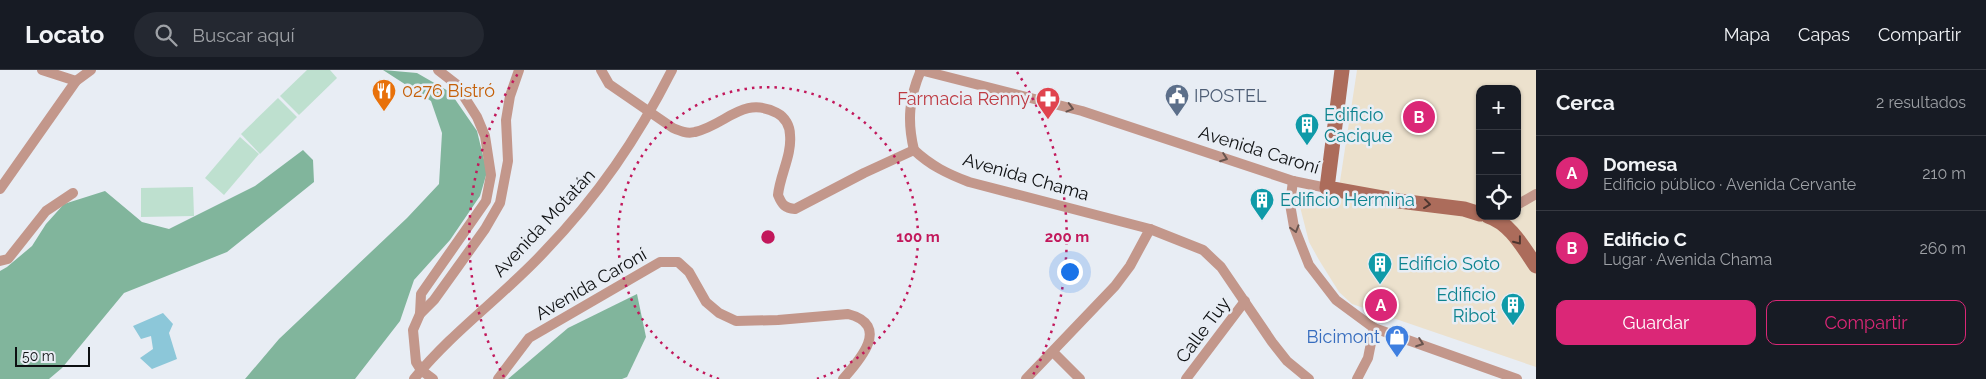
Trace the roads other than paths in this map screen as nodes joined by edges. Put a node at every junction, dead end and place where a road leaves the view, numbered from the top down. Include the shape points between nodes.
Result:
1 (42, 70) edge
2 (91, 70) edge
3 (438, 70) edge
4 (519, 70) edge
5 (601, 70) edge
6 (672, 70) edge
7 (921, 70) edge
8 (1342, 70) edge
9 (76, 81) junction
10 (650, 112) junction
11 (914, 150) junction
12 (1293, 181) junction
13 (1327, 188) junction
14 (0, 189) edge
15 (73, 193) dead end
16 (1536, 194) edge
17 (1521, 203) edge
18 (1476, 213) edge
19 (1499, 220) edge
20 (1150, 229) junction
21 (0, 262) edge
22 (1536, 266) edge
23 (1245, 301) junction
24 (420, 314) junction
25 (1374, 328) junction
26 (1053, 352) junction
27 (421, 370) junction
28 (414, 379) edge
29 (433, 379) edge
30 (498, 379) edge
31 (843, 379) edge
32 (1026, 379) edge
33 (1080, 379) edge
34 (1186, 379) edge
35 (1310, 379) edge
36 (1357, 379) edge
37 (1517, 379) edge

1 - 9 street
2 - 9 street
3 - 24 street via 456,84 477,117 485,136 491,175 486,201 421,294
4 - 24 street via 506,120 508,161 500,203 434,300
5 - 10 street via 609,84
6 - 10 street, Avenida Motatán
7 - 11 street via 910,98
7 -> 12 street, Avenida Caroní via 1082,111
8 - 13 street
9 - 14 street
10 - 11 street via 684,133 695,133 756,106 781,114 788,123 790,135 778,195 787,208 795,209
10 - 27 street, Avenida Motatán via 604,184 544,252
11 - 20 street, Avenida Chama via 943,172 970,182
12 - 13 street, Avenida Caroní
12 -> 25 street via 1290,204 1294,227 1309,265 1336,300
13 -> 18 street
15 - 21 street via 46,211 8,259
16 - 17 street
19 -> 22 street
20 - 23 street, Avenida Chama via 1203,250 1221,267
20 - 26 street via 1115,286
23 - 34 street, Calle Tuy
23 - 35 street, Avenida Chama via 1287,361
24 - 27 street via 413,330 413,344
25 - 36 street via 1368,358
25 -> 37 street
26 - 32 street
26 - 33 street
27 - 28 street, Avenida Motatán
27 - 29 street
30 - 31 street, Avenida Caroní via 530,338 660,262 678,262 689,272 706,302 719,313 736,320 848,314 858,317 867,326 870,340 866,351

